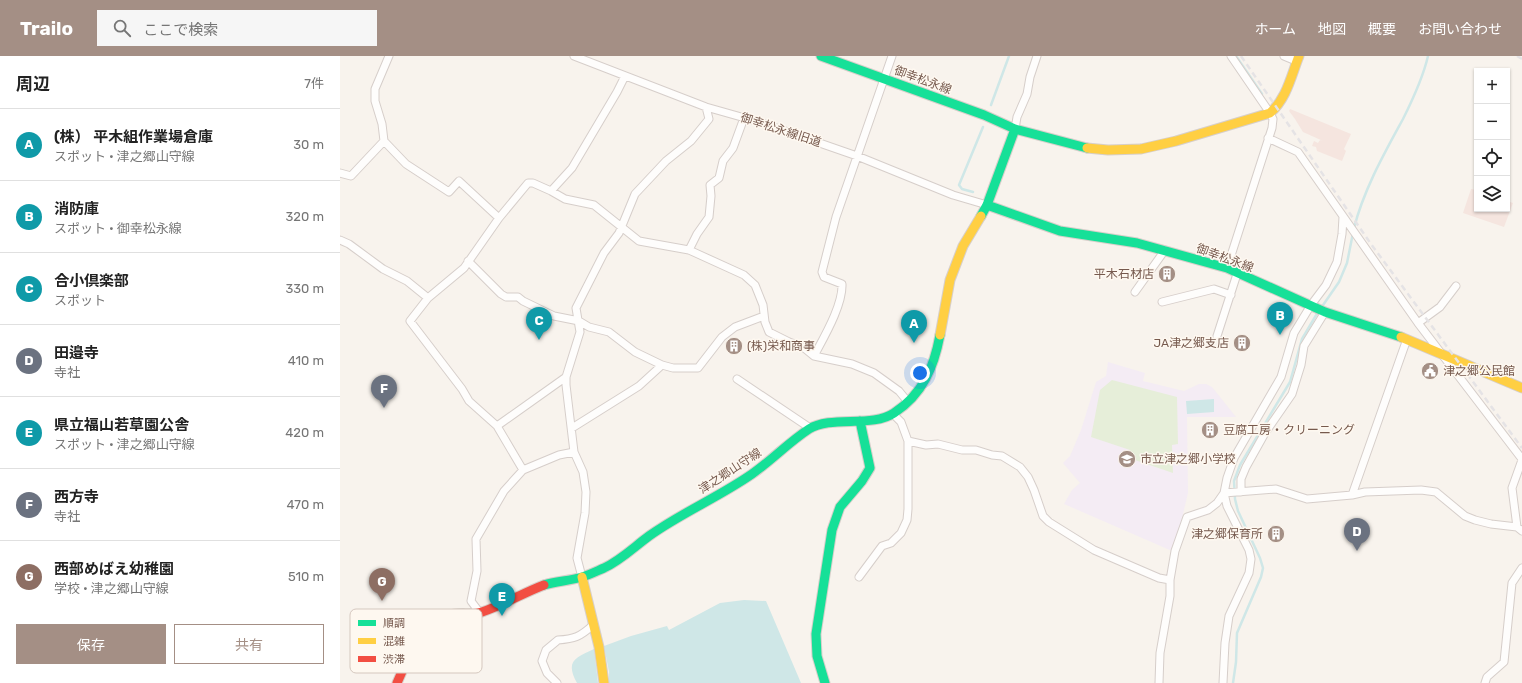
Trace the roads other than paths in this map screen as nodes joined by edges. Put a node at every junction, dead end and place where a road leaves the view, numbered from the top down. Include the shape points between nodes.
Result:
1 (389, 56) edge
2 (574, 56) edge
3 (821, 56) edge
4 (892, 56) edge
5 (1037, 56) edge
6 (1231, 56) edge
7 (1284, 56) edge
8 (1298, 59) edge
9 (625, 76) junction
10 (884, 79) junction
11 (706, 106) junction
12 (1270, 112) junction
13 (744, 118) junction
14 (1015, 129) junction
15 (1268, 138) junction
16 (384, 142) junction
17 (857, 156) junction
18 (340, 172) edge
19 (551, 191) junction
20 (987, 205) junction
21 (1343, 217) junction
22 (499, 218) junction
23 (622, 227) junction
24 (340, 240) edge
25 (689, 250) junction
26 (1165, 250) junction
27 (468, 261) junction
28 (1227, 268) junction
29 (1237, 274) junction
30 (1456, 286) dead end
31 (1135, 292) dead end
32 (1232, 295) junction
33 (428, 298) junction
34 (1162, 302) dead end
35 (1318, 309) junction
36 (764, 316) junction
37 (579, 321) junction
38 (1418, 323) junction
39 (1217, 336) dead end
40 (1406, 339) junction
41 (1441, 353) junction
42 (814, 356) junction
43 (662, 366) junction
44 (566, 377) junction
45 (737, 379) dead end
46 (1522, 388) edge
47 (908, 402) junction
48 (894, 414) junction
49 (860, 421) junction
50 (497, 426) junction
51 (1253, 426) junction
52 (572, 428) junction
53 (810, 428) junction
54 (1265, 433) junction
55 (908, 441) junction
56 (574, 452) junction
57 (1522, 460) edge
58 (523, 470) junction
59 (1241, 492) junction
60 (1224, 493) junction
61 (1352, 495) junction
62 (1519, 529) edge
63 (1522, 568) edge
64 (859, 577) dead end
65 (582, 578) junction
66 (1170, 580) junction
67 (477, 609) edge
68 (482, 612) edge
69 (593, 625) junction
70 (402, 673) edge
71 (1486, 680) edge
72 (398, 683) edge
73 (557, 683) edge
74 (604, 683) edge
75 (825, 683) edge
76 (1159, 683) edge
77 (1223, 683) edge
78 (1492, 683) edge

1 - 16 street via 375,89 375,101
2 - 9 street, 御幸松永線旧道
3 - 10 main road, 御幸松永線
4 - 10 street
5 - 14 street
6 - 12 street
7 - 8 street
8 - 12 main road via 1283,99
9 - 11 street, 御幸松永線旧道
9 - 19 street via 572,168
10 - 14 main road, 御幸松永線 via 984,115
10 - 17 street
11 - 13 street, 御幸松永線旧道
11 - 23 street via 710,119 691,141 666,161 635,194
12 - 14 main road, 御幸松永線 via 1141,149 1082,148
12 - 15 street via 1273,119
13 - 17 street, 御幸松永線旧道
13 - 25 street via 733,148 723,161 719,178 710,185 709,217
14 - 20 main road
15 - 21 street via 1298,152
15 - 28 street
16 - 18 street via 350,176
16 - 22 street via 406,164 449,192 459,181
17 - 20 street, 御幸松永線旧道 via 953,195
17 - 42 street via 836,217 822,272 824,277 842,284 842,290 833,318
19 - 22 street via 528,183
19 - 23 street via 565,200 594,205
20 - 26 main road, 御幸松永線 via 1060,231
20 - 47 main road, 津之郷山守線 via 963,246 950,280 937,352 931,370 922,386
21 - 35 street via 1337,262
21 - 38 street
22 - 27 street
23 - 25 street via 639,241
23 - 37 street via 604,252 576,308
24 - 33 street via 383,269 407,280
25 - 36 street via 744,275 755,285 763,305
26 - 28 main road, 御幸松永線
26 - 31 street
27 - 33 street via 464,268
27 - 37 street via 506,297 518,297 554,316
28 - 29 main road, 御幸松永線
29 - 32 street
29 - 35 main road, 御幸松永線
30 - 38 street via 1440,307
32 - 34 street via 1214,289
32 - 39 street
33 - 50 street via 410,321 469,401
35 - 40 main road, 御幸松永線
35 - 51 street via 1294,333 1281,377
35 - 54 street via 1304,346 1292,394
36 - 42 street via 769,332 803,347
36 - 43 street via 735,327 722,337 698,368
37 - 43 street via 589,327 609,332 635,352
37 - 44 street via 580,332
38 - 41 street
40 - 41 main road, 御幸松永線
40 - 61 street
41 - 46 main road, 御幸松永線
41 - 57 street
42 - 47 street via 852,364 874,373 899,391
43 - 52 street via 639,386
44 - 50 street
44 - 52 street
45 - 53 street
47 - 48 main road, 津之郷山守線
48 - 49 main road, 津之郷山守線
48 - 55 street via 901,422
49 - 53 main road, 津之郷山守線 via 826,423
49 - 75 main road via 870,468 836,515 832,530 816,634 817,656
50 - 58 street
51 - 54 street
51 - 60 street via 1234,458
52 - 56 street
53 - 65 main road, 津之郷山守線 via 752,474 649,536 606,567
54 - 59 street via 1241,479
55 - 64 street via 907,520 902,533 891,543 882,546
55 - 66 street via 1002,456 1020,467 1028,477 1049,522 1094,550 1159,578
56 - 58 street via 559,455
56 - 65 street via 583,472 586,492 577,558
57 - 62 street via 1512,488
58 - 67 street via 504,491 476,539 477,571 470,601
59 - 60 street
59 - 61 street via 1276,489 1308,499
60 - 66 street via 1208,510 1187,517
60 - 77 street via 1227,506 1252,559 1249,573 1229,616
61 - 62 street via 1393,490 1436,492 1465,516
63 - 71 street via 1512,583 1504,662
65 - 68 main road, 津之郷山守線 via 556,580
65 - 69 main road
66 - 76 street via 1170,596 1160,652
69 - 73 street via 571,639 558,640 546,650 542,661 547,673
69 - 74 main road
70 - 72 main road, 津之郷山守線
71 - 78 street

